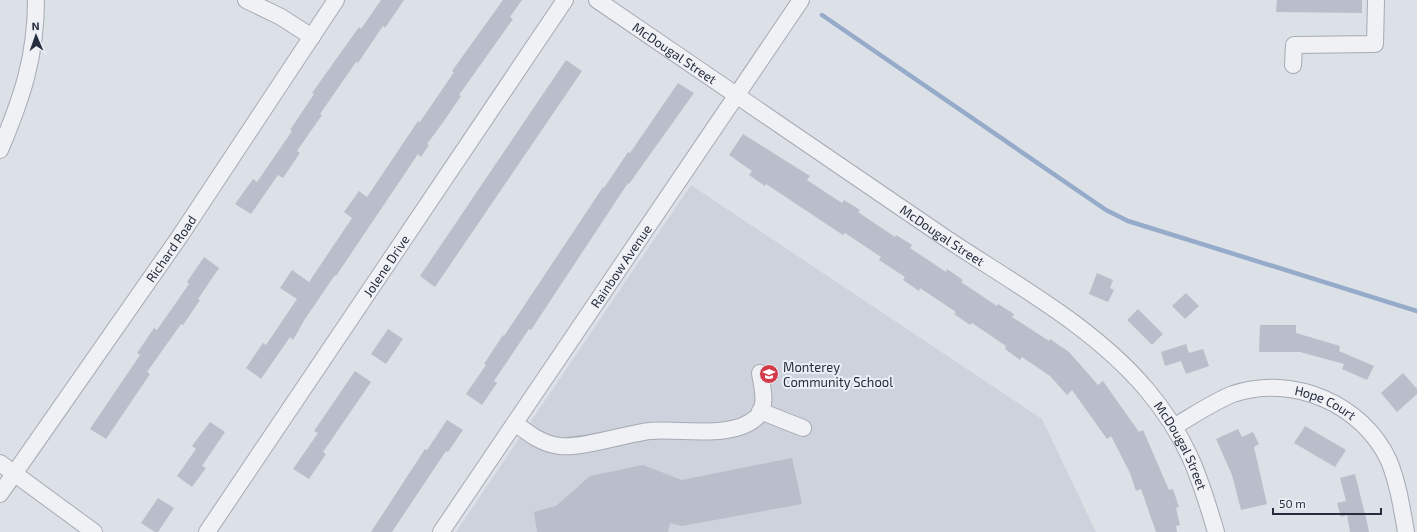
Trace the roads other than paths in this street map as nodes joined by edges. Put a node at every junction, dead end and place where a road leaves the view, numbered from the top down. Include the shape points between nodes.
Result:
1 (36, 0) edge
2 (246, 0) edge
3 (336, 0) edge
4 (565, 0) edge
5 (597, 0) edge
6 (1376, 0) edge
7 (798, 4) edge
8 (312, 38) junction
9 (1293, 65) dead end
10 (736, 95) junction
11 (0, 150) edge
12 (760, 373) dead end
13 (760, 411) junction
14 (515, 422) junction
15 (1175, 426) junction
16 (803, 428) dead end
17 (0, 463) edge
18 (14, 472) junction
19 (0, 494) edge
20 (94, 532) edge
21 (207, 532) edge
22 (441, 532) edge
23 (1216, 532) edge
24 (1406, 532) edge

1 - 11 street via 28,76
2 - 8 street via 281,17
3 - 8 street, Richard Road
4 - 21 street, Jolene Drive
5 - 10 street, McDougal Street
6 - 9 street via 1375,44 1294,44
7 - 10 street, Rainbow Avenue
8 - 18 street, Richard Road via 180,236
10 - 14 street, Rainbow Avenue
10 - 15 street, McDougal Street via 1094,338 1129,370
12 - 13 street via 764,398
13 - 14 street via 757,417 732,429 693,432 652,431 561,446 546,443
13 - 16 street
14 - 22 street, Rainbow Avenue
15 - 23 street, McDougal Street via 1201,481
15 - 24 street, Hope Court via 1220,400 1252,390 1281,388 1315,395 1348,411 1381,446 1389,462
17 - 18 street
18 - 19 street, Richard Road
18 - 20 street

